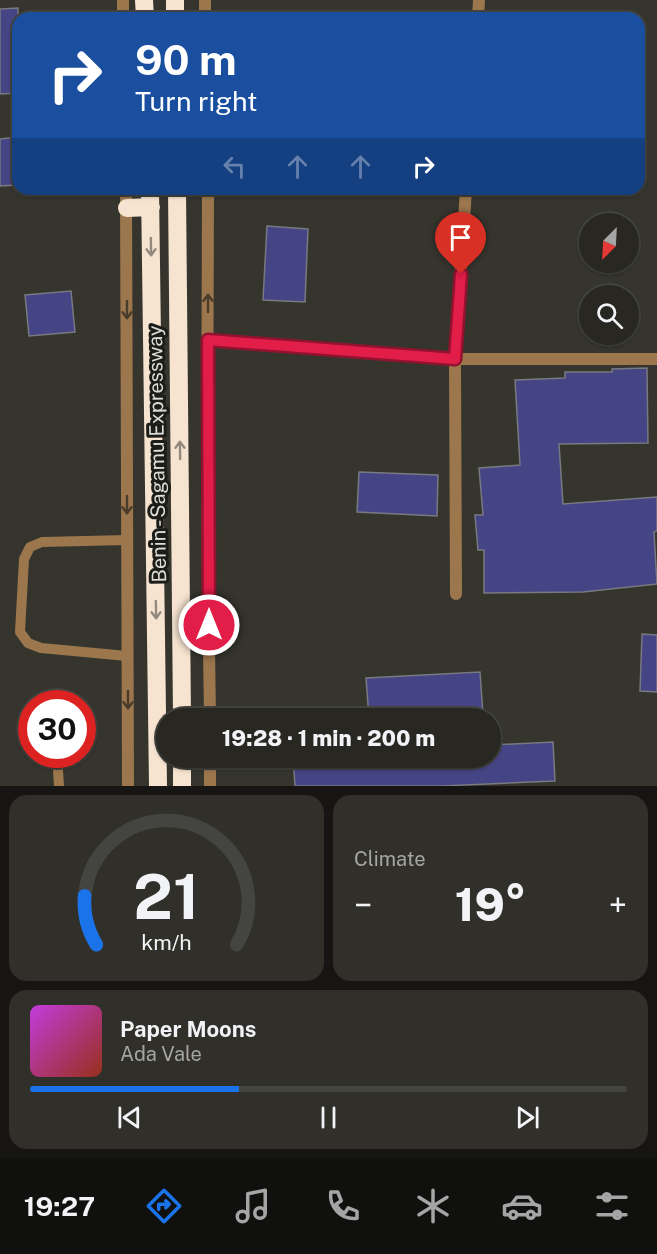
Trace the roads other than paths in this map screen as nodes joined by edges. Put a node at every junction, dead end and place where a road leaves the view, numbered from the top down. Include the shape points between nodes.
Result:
1 (126, 195) edge
2 (150, 195) edge
3 (177, 195) edge
4 (208, 195) edge
5 (466, 195) edge
6 (151, 207) junction
7 (127, 208) junction
8 (208, 340) junction
9 (455, 359) junction
10 (657, 359) edge
11 (127, 540) junction
12 (456, 594) dead end
13 (127, 656) junction
14 (182, 708) edge
15 (210, 708) edge
16 (58, 768) edge
17 (182, 768) edge
18 (210, 768) edge
19 (59, 786) edge
20 (128, 786) edge
21 (158, 786) edge
22 (182, 786) edge
23 (210, 786) edge

1 - 7 street
2 - 6 highway
14 -> 3 highway, Benin - Sagamu Expressway
8 -> 4 street
5 - 9 street
6 - 7 highway
6 -> 21 highway
7 -> 11 street
8 - 9 street
8 - 15 street
9 - 10 street
9 - 12 street
11 - 13 street
11 - 13 lane via 42,542 30,547 24,559 20,633 27,643 41,648
13 -> 20 street
16 - 19 lane
17 - 22 highway
18 - 23 street

